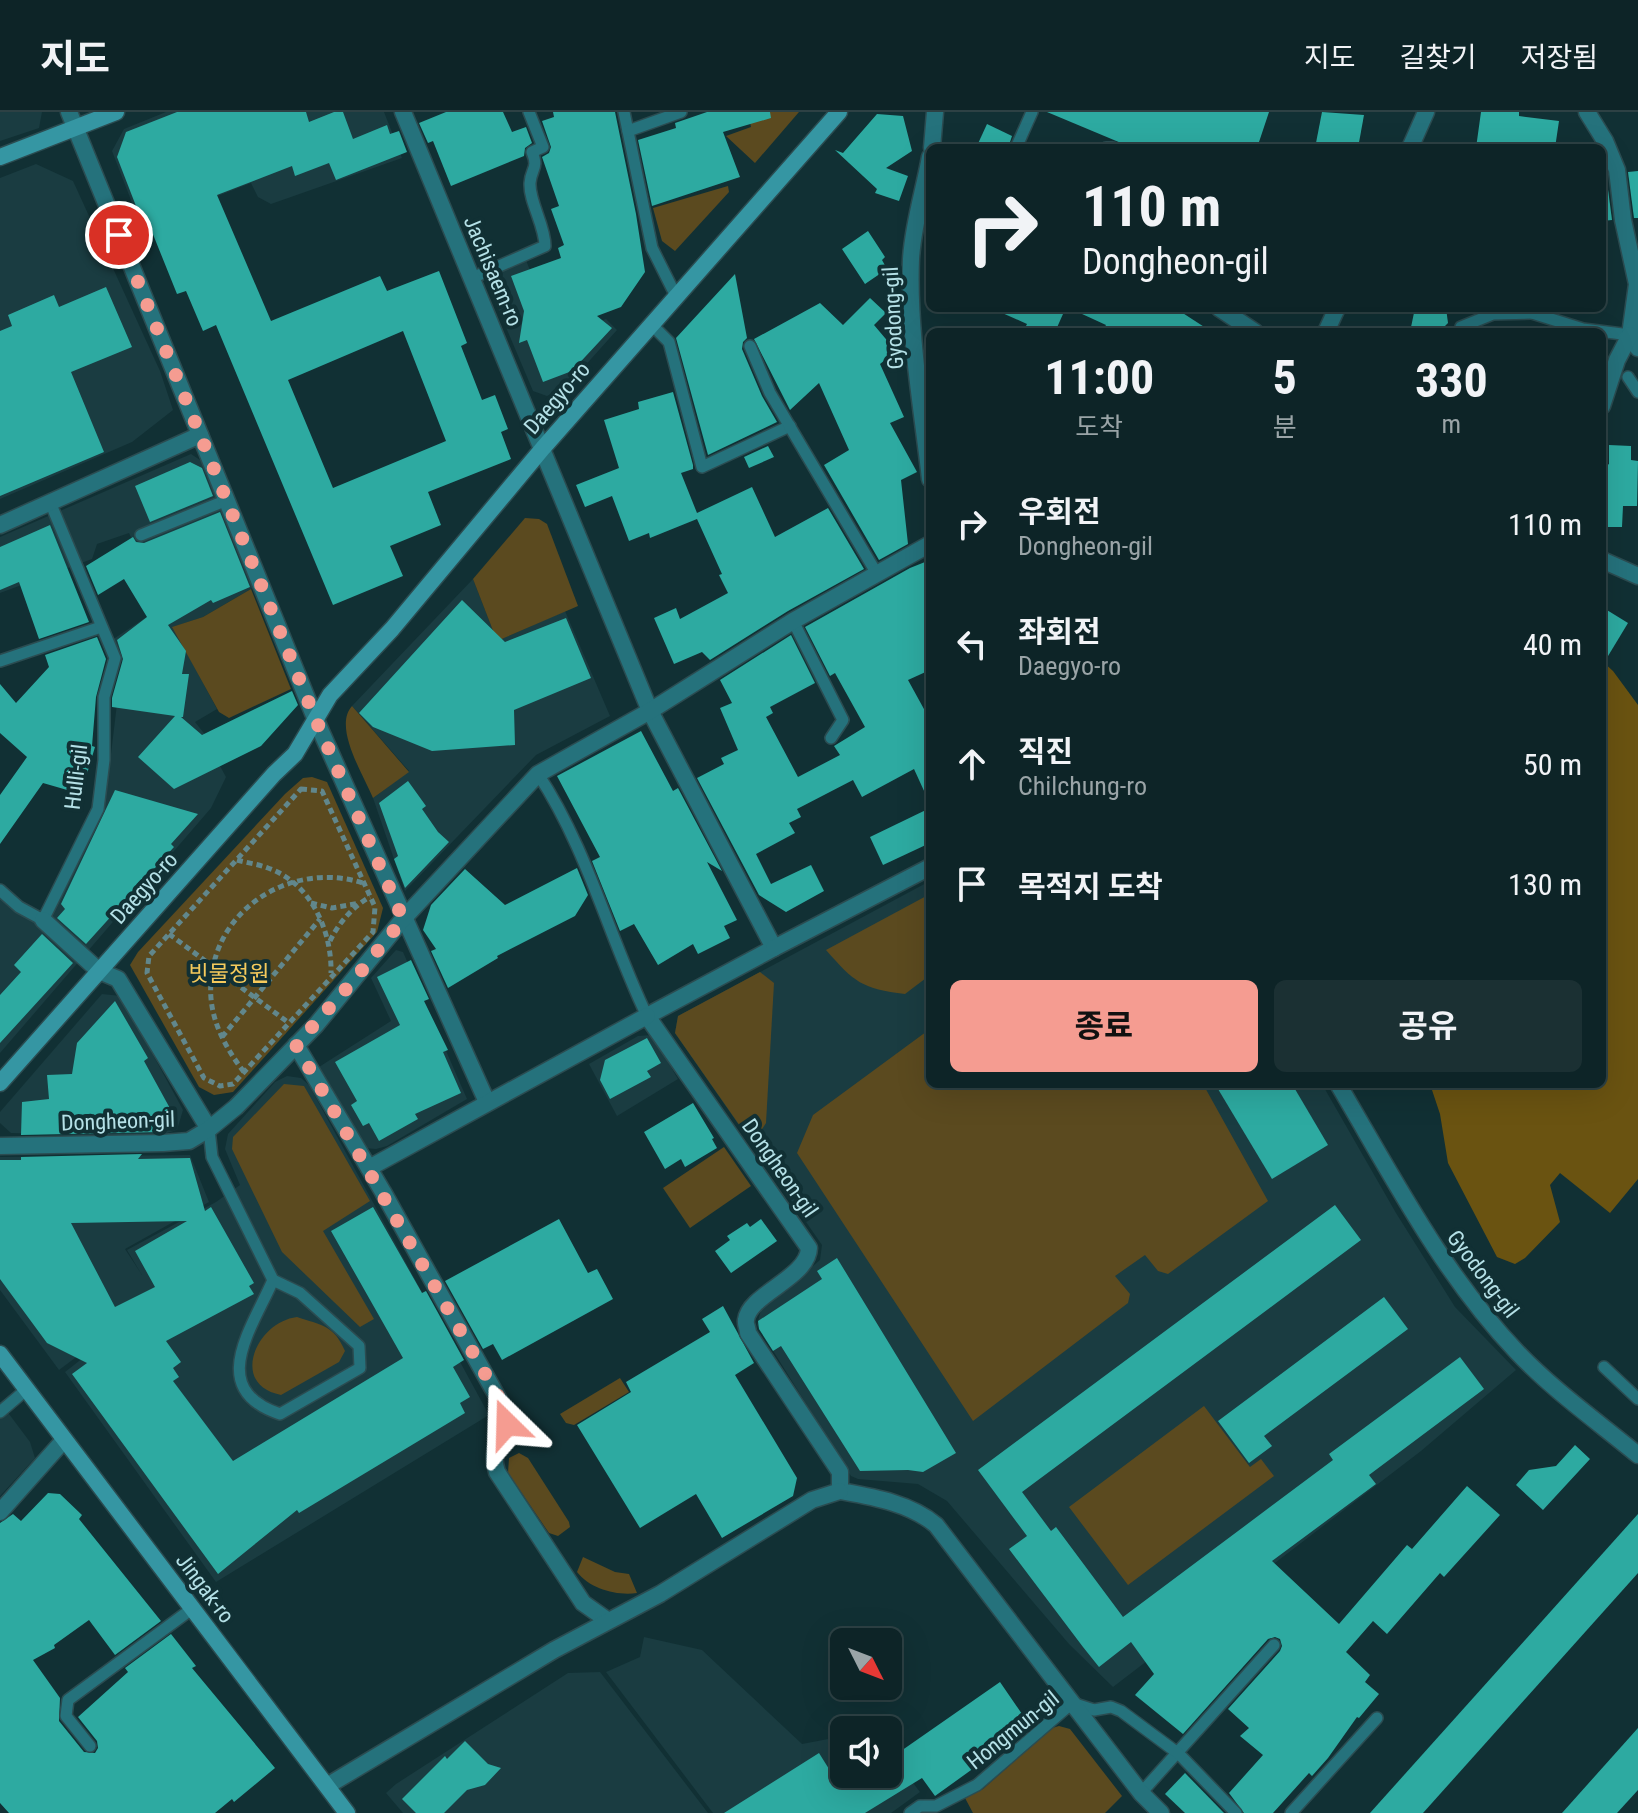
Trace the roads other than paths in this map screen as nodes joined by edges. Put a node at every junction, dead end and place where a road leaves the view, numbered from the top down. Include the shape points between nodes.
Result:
1 (69, 112) edge
2 (116, 112) edge
3 (403, 112) edge
4 (529, 112) edge
5 (624, 112) edge
6 (681, 112) edge
7 (839, 112) edge
8 (935, 112) edge
9 (1032, 112) edge
10 (1426, 112) edge
11 (1587, 112) edge
12 (76, 129) junction
13 (628, 131) junction
14 (932, 144) edge
15 (1018, 144) edge
16 (1412, 144) edge
17 (0, 157) edge
18 (926, 175) edge
19 (472, 278) junction
20 (676, 296) junction
21 (1225, 312) edge
22 (1513, 312) edge
23 (1538, 312) edge
24 (651, 324) junction
25 (1249, 328) edge
26 (1461, 328) edge
27 (1580, 328) edge
28 (1606, 335) edge
29 (1634, 342) edge
30 (750, 346) dead end
31 (1628, 377) dead end
32 (1638, 392) edge
33 (1606, 394) edge
34 (790, 426) junction
35 (200, 435) junction
36 (926, 446) edge
37 (543, 448) junction
38 (227, 500) junction
39 (50, 502) junction
40 (0, 525) edge
41 (141, 535) dead end
42 (926, 546) edge
43 (1606, 562) edge
44 (877, 574) junction
45 (1638, 576) edge
46 (793, 621) junction
47 (101, 627) junction
48 (0, 661) edge
49 (650, 711) junction
50 (315, 718) junction
51 (831, 738) dead end
52 (538, 774) junction
53 (926, 869) edge
54 (0, 890) edge
55 (403, 919) junction
56 (43, 920) junction
57 (774, 948) junction
58 (99, 971) junction
59 (647, 1016) junction
60 (296, 1045) junction
61 (0, 1083) edge
62 (1340, 1088) edge
63 (487, 1102) junction
64 (209, 1129) junction
65 (0, 1146) edge
66 (369, 1168) junction
67 (273, 1280) junction
68 (0, 1354) edge
69 (1604, 1367) dead end
70 (27, 1389) junction
71 (1638, 1399) edge
72 (0, 1412) edge
73 (64, 1440) junction
74 (1638, 1455) edge
75 (840, 1491) junction
76 (0, 1512) edge
77 (193, 1608) junction
78 (607, 1620) junction
79 (1274, 1645) dead end
80 (1072, 1703) junction
81 (1377, 1718) dead end
82 (90, 1746) dead end
83 (1179, 1754) junction
84 (327, 1786) junction
85 (1141, 1793) junction
86 (347, 1813) edge
87 (910, 1813) edge
88 (1161, 1813) edge
89 (1236, 1813) edge
90 (1291, 1813) edge

1 - 12 street
2 - 12 street
3 - 19 street, Jachisaem-ro
4 - 19 lane via 543,147 532,152 537,163 530,184 545,246
5 - 13 lane
6 - 13 lane
7 - 20 street, Daegyo-ro
8 - 14 street, Gyodong-gil
9 - 15 lane
10 - 16 street
11 - 29 street via 1617,170 1637,284
12 - 17 street
12 - 35 street
13 - 20 lane via 652,248
18 - 36 street, Gyodong-gil via 911,260
19 - 37 street, Jachisaem-ro
20 - 24 street, Daegyo-ro
21 - 25 street
22 - 26 lane
23 - 27 lane
24 - 34 lane via 669,342 702,467
24 - 37 street, Daegyo-ro
28 - 29 lane
29 - 33 street via 1617,360
30 - 34 lane
31 - 32 lane
34 - 44 lane
35 - 38 street
35 - 39 street
37 - 49 street, Jachisaem-ro
37 - 50 street, Daegyo-ro
38 - 41 lane
38 - 50 street
39 - 40 street
39 - 47 lane, Hulli-gil
42 - 44 street, Dongheon-gil
43 - 45 street
44 - 46 street, Dongheon-gil
46 - 49 street, Dongheon-gil
46 - 51 lane via 843,720
47 - 48 lane
47 - 56 lane, Hulli-gil via 115,658 104,697 98,809
49 - 52 street, Dongheon-gil
49 - 57 street
50 - 55 street
50 - 58 street, Daegyo-ro via 295,754
52 - 55 street, Dongheon-gil
52 - 59 lane via 582,859
53 - 57 street
54 - 56 lane
55 - 60 street, Dongheon-gil
55 - 63 street
56 - 58 street
57 - 59 street
58 - 61 street, Daegyo-ro
58 - 64 street via 118,979
59 - 63 street
59 - 75 street, Dongheon-gil via 809,1248 806,1262 751,1308 746,1319 748,1333 840,1472
60 - 64 street, Dongheon-gil
60 - 66 street
62 - 74 street, Gyodong-gil via 1425,1234 1468,1295 1535,1370
63 - 66 street
64 - 65 street, Dongheon-gil via 189,1141
64 - 67 lane via 212,1157
66 - 78 street via 507,1414 494,1448 497,1472 583,1603
67 - 67 lane via 300,1293 359,1346 360,1368 280,1414 250,1398 239,1376 246,1332
68 - 70 street, Jingak-ro
69 - 71 lane
70 - 72 lane
70 - 73 street, Jingak-ro
73 - 76 street
73 - 77 street, Jingak-ro
75 - 78 street via 812,1500 660,1594
75 - 80 street via 924,1514
77 - 82 lane via 68,1700 66,1716
77 - 84 street, Jingak-ro
78 - 84 street
79 - 83 lane
80 - 83 lane, Hongmun-gil via 1121,1711
80 - 85 street
80 - 87 lane, Hongmun-gil via 977,1785
81 - 90 lane
83 - 85 lane
83 - 89 lane, Hongmun-gil
84 - 86 street, Jingak-ro
85 - 88 street

